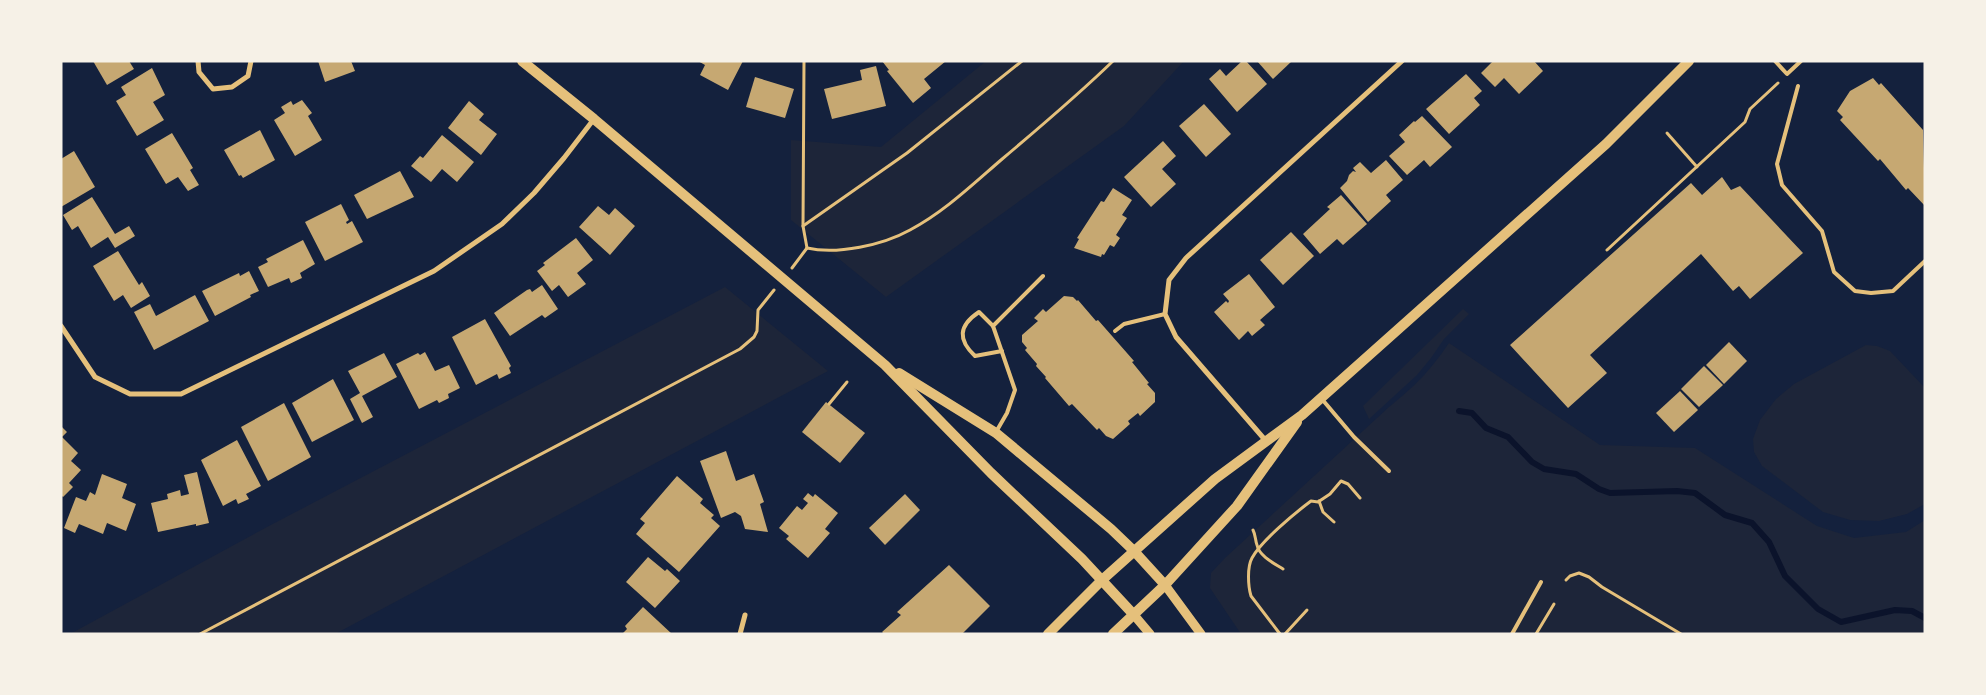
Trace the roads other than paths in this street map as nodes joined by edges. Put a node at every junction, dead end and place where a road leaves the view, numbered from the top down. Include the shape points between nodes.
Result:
1 (198, 61) edge
2 (251, 61) edge
3 (522, 61) edge
4 (1402, 61) edge
5 (1689, 61) edge
6 (1776, 61) edge
7 (1801, 61) edge
8 (1798, 86) dead end
9 (594, 119) junction
10 (1925, 261) edge
11 (1043, 276) dead end
12 (1165, 314) junction
13 (61, 326) edge
14 (993, 326) junction
15 (1115, 331) dead end
16 (1002, 352) junction
17 (885, 365) junction
18 (1321, 397) junction
19 (1302, 415) junction
20 (996, 432) junction
21 (1266, 441) junction
22 (1389, 471) dead end
23 (1134, 551) junction
24 (1102, 580) junction
25 (1541, 582) dead end
26 (1165, 586) junction
27 (745, 615) dead end
28 (1134, 615) junction
29 (740, 634) edge
30 (1048, 634) edge
31 (1113, 634) edge
32 (1150, 634) edge
33 (1201, 634) edge
34 (1512, 634) edge

1 - 2 street via 199,72 214,89 232,87 248,76
3 - 9 main road
4 - 12 street via 1186,258 1170,280
5 - 18 main road via 1606,144
6 - 7 lane via 1787,74
8 - 10 lane via 1777,164 1782,185 1822,232 1834,272 1854,291 1893,291
9 - 13 street via 564,158 502,224 434,272 182,394 130,394 95,377
9 - 17 main road
11 - 14 lane
12 - 15 lane via 1124,324
12 - 21 street via 1176,337
14 - 16 lane
14 - 16 lane via 978,312 962,331 964,346 975,356
16 - 20 lane via 1015,390
17 - 20 main road
17 - 24 main road
18 - 19 main road
18 - 22 lane
19 - 21 main road
19 - 26 main road via 1237,506
20 - 23 main road
21 - 23 main road via 1214,479
23 - 24 main road
23 - 26 main road
24 - 28 main road
24 - 30 main road
25 - 34 lane
26 - 28 main road
26 - 33 street
27 - 29 street
28 - 31 main road
28 - 32 street

